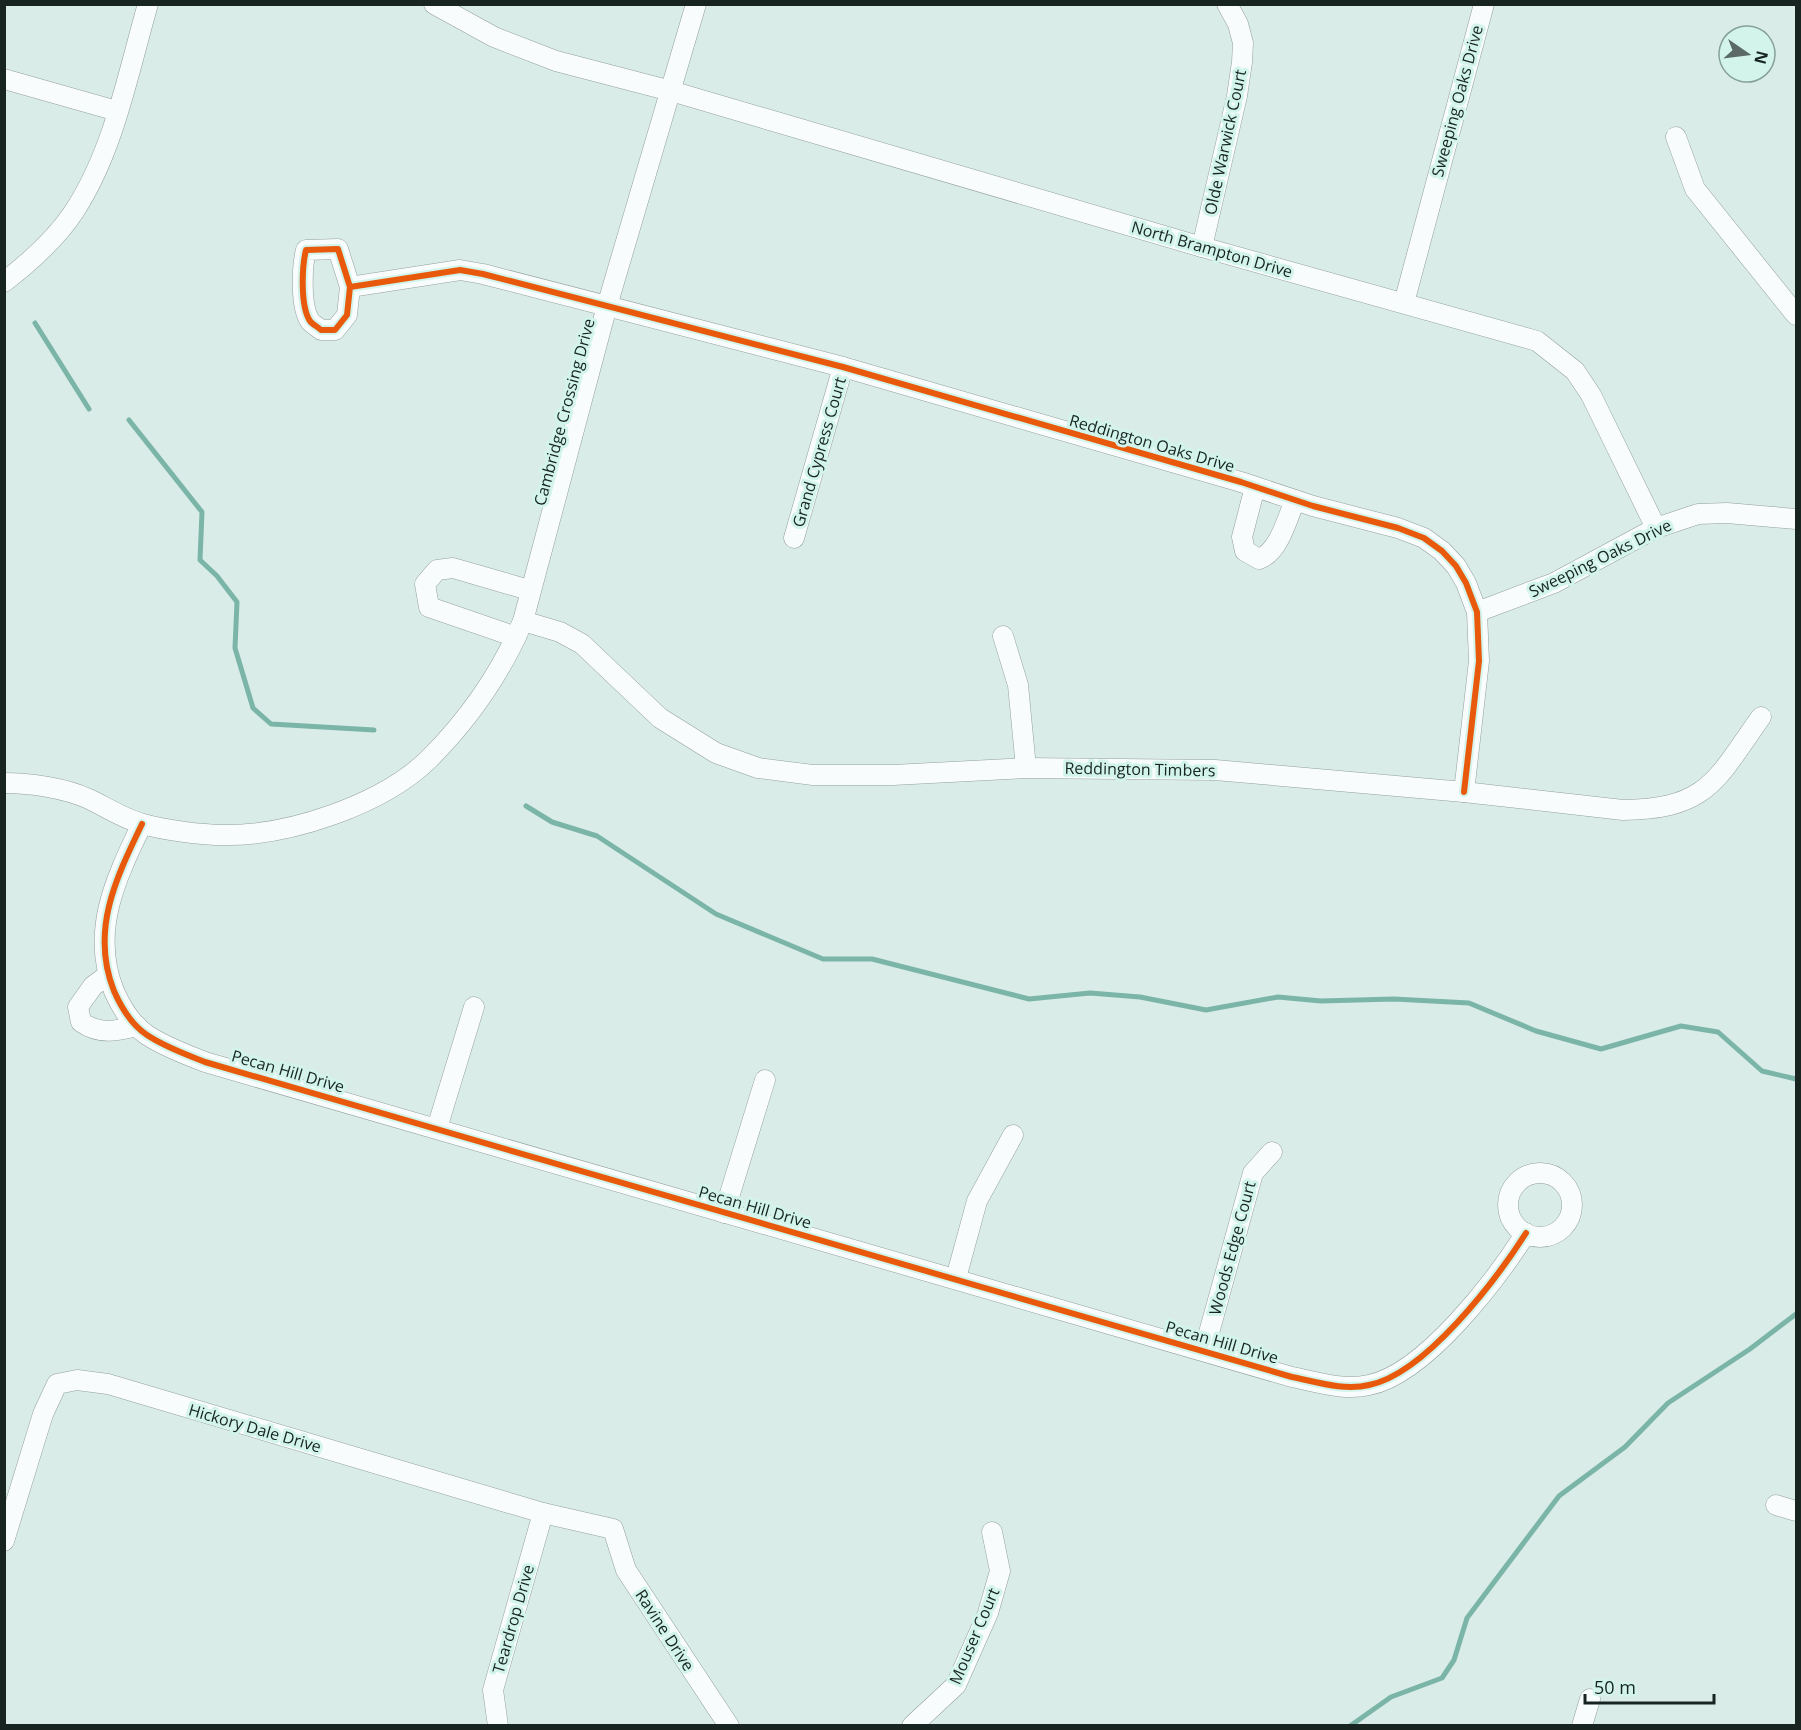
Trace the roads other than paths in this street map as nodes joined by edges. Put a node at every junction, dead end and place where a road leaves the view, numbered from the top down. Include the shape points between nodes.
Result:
1 (148, 4) edge
2 (434, 4) edge
3 (696, 4) edge
4 (1227, 4) edge
5 (1484, 4) edge
6 (4, 79) edge
7 (671, 91) junction
8 (117, 111) junction
9 (1676, 137) dead end
10 (1202, 247) junction
11 (4, 282) edge
12 (350, 287) dead end
13 (1404, 303) junction
14 (607, 306) junction
15 (1797, 315) edge
16 (843, 367) junction
17 (1255, 487) junction
18 (1295, 500) junction
19 (1797, 519) edge
20 (1656, 528) junction
21 (794, 538) dead end
22 (530, 590) junction
23 (1478, 612) junction
24 (520, 629) junction
25 (1003, 636) dead end
26 (1761, 717) dead end
27 (1026, 768) junction
28 (4, 783) edge
29 (1464, 792) junction
30 (142, 824) junction
31 (108, 975) junction
32 (474, 1008) dead end
33 (137, 1026) junction
34 (765, 1080) dead end
35 (437, 1128) junction
36 (1013, 1135) dead end
37 (1272, 1152) dead end
38 (724, 1213) junction
39 (1526, 1233) dead end
40 (956, 1278) junction
41 (1204, 1351) junction
42 (1776, 1505) dead end
43 (1797, 1511) edge
44 (543, 1513) junction
45 (614, 1529) joint
46 (992, 1532) dead end
47 (4, 1542) edge
48 (1590, 1699) dead end
49 (498, 1725) edge
50 (729, 1725) edge
51 (912, 1725) edge
52 (1582, 1725) edge

1 - 8 street
2 - 7 street, North Brampton Drive via 494,37 556,61
3 - 7 street, Cambridge Crossing Drive
4 - 10 street, Olde Warwick Court via 1243,43 1242,62 1238,96
5 - 13 street, Sweeping Oaks Drive
6 - 8 street
7 - 10 street, North Brampton Drive
7 - 14 street, Cambridge Crossing Drive
8 - 11 street via 99,165 74,211 43,248
9 - 15 street via 1695,189
10 - 13 street, North Brampton Drive
12 - 14 street, Reddington Oaks Drive via 460,270
13 - 20 street, North Brampton Drive via 1519,334 1564,360 1596,405
14 - 16 street, Reddington Oaks Drive
14 - 22 street, Cambridge Crossing Drive
16 - 17 street, Reddington Oaks Drive
16 - 21 street, Grand Cypress Court
17 - 18 street, Reddington Oaks Drive
17 - 18 street via 1242,537 1245,551 1259,559 1273,549
18 - 23 street, Reddington Oaks Drive via 1424,538 1456,566
19 - 20 street, Sweeping Oaks Drive via 1698,514
20 - 23 street, Sweeping Oaks Drive via 1554,583
22 - 24 street, Cambridge Crossing Drive
22 - 24 street, Reddington Timbers via 453,568 436,570 425,584 429,607
23 - 29 street, Reddington Oaks Drive via 1479,661
24 - 27 street, Reddington Timbers via 560,632 582,644 660,718 716,753 759,768 824,775
24 - 30 street, Cambridge Crossing Drive via 502,668 427,760 361,802 328,816 223,836
25 - 27 street via 1018,685
26 - 29 street, Reddington Timbers via 1708,788 1669,807 1623,810
27 - 29 street, Reddington Timbers via 1215,770
28 - 30 street, Cambridge Crossing Drive via 22,783 86,797
30 - 31 street, Pecan Hill Drive via 109,902 103,929
31 - 33 street, Pecan Hill Drive via 120,1005
31 - 33 street via 93,986 78,1006 81,1023 94,1031
32 - 35 street
33 - 35 street, Pecan Hill Drive via 173,1050 206,1062
34 - 38 street
35 - 38 street, Pecan Hill Drive
36 - 40 street via 977,1201
37 - 41 street, Woods Edge Court via 1253,1173
38 - 40 street, Pecan Hill Drive
39 - 41 street, Pecan Hill Drive via 1507,1262 1437,1343 1409,1368 1371,1385 1353,1387 1302,1379
40 - 41 street, Pecan Hill Drive
42 - 43 street
44 - 45 street, Hickory Dale Drive
44 - 47 street, Hickory Dale Drive via 108,1384 77,1380 57,1383 52,1391
44 - 49 street, Teardrop Drive via 493,1690
45 - 50 street, Ravine Drive via 626,1570
46 - 51 street, Mouser Court via 1000,1571 988,1613 956,1685
48 - 52 street

